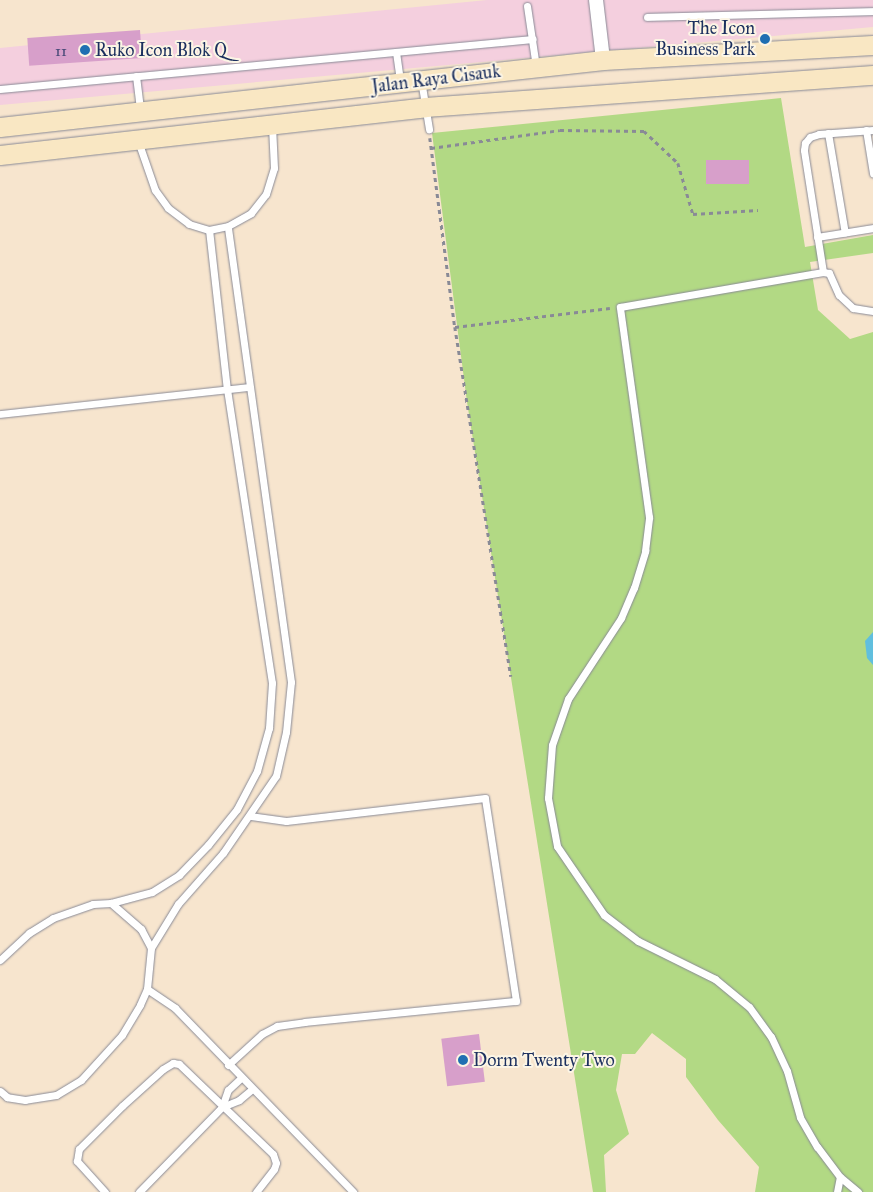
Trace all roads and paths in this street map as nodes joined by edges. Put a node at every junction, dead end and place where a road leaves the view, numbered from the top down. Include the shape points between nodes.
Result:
1 (596, 0) edge
2 (528, 6) dead end
3 (873, 10) edge
4 (647, 17) dead end
5 (533, 39) junction
6 (873, 44) edge
7 (396, 52) junction
8 (603, 60) junction
9 (536, 67) junction
10 (873, 75) edge
11 (136, 76) junction
12 (421, 80) junction
13 (400, 83) junction
14 (0, 89) edge
15 (425, 107) junction
16 (140, 110) junction
17 (272, 125) junction
18 (0, 127) edge
19 (429, 129) joint
20 (870, 130) edge
21 (828, 133) junction
22 (137, 139) junction
23 (431, 148) junction
24 (0, 155) edge
25 (873, 173) edge
26 (758, 210) dead end
27 (228, 226) junction
28 (873, 228) edge
29 (208, 230) junction
30 (845, 233) junction
31 (817, 237) junction
32 (823, 272) junction
33 (620, 306) junction
34 (873, 311) edge
35 (456, 327) junction
36 (249, 387) junction
37 (227, 390) junction
38 (0, 414) edge
39 (511, 677) dead end
40 (249, 816) junction
41 (111, 903) junction
42 (151, 948) junction
43 (0, 960) edge
44 (147, 989) junction
45 (228, 1065) junction
46 (241, 1078) junction
47 (252, 1089) junction
48 (0, 1091) edge
49 (4, 1098) edge
50 (222, 1107) junction
51 (840, 1177) junction
52 (105, 1192) edge
53 (139, 1192) edge
54 (256, 1192) edge
55 (354, 1192) edge
56 (837, 1192) edge
57 (858, 1192) edge

1 - 8 street
2 - 5 lane
3 - 4 lane
5 - 7 lane
5 - 9 lane
6 - 8 main road, Jalan Raya Cisauk
7 - 11 lane
7 - 13 lane
8 - 9 main road, Jalan Raya Cisauk
9 - 12 main road, Jalan Raya Cisauk
10 - 15 main road, Jalan Raya Cisauk
11 - 14 lane
11 - 16 lane
12 - 13 main road, Jalan Raya Cisauk
12 - 15 lane
13 - 16 main road, Jalan Raya Cisauk
15 - 17 main road, Jalan Raya Cisauk
15 - 19 lane
16 - 18 main road, Jalan Raya Cisauk
17 - 22 main road, Jalan Raya Cisauk
17 - 27 lane via 274,168 266,194 251,214
19 - 23 path
20 - 21 lane
20 - 25 lane
21 - 30 lane
21 - 31 lane via 810,137 804,150
22 - 24 main road, Jalan Raya Cisauk
22 - 29 lane via 154,190 168,208 189,224
23 - 26 path via 560,130 644,131 678,164 693,214
23 - 35 path
27 - 29 lane
27 - 36 lane
28 - 30 lane
29 - 37 lane
30 - 31 lane
31 - 32 lane
32 - 33 lane
32 - 34 lane via 830,273 839,295 852,308
33 - 35 path
33 - 51 lane via 650,517 634,588 621,618 568,699 552,745 548,798 557,846 604,915 638,941 715,979 749,1007 771,1037 787,1072 800,1117
35 - 39 path
36 - 37 lane
36 - 40 lane via 290,682 286,732 276,776
37 - 38 lane
37 - 41 lane via 272,683 269,728 257,771 237,809 208,845 179,875 152,892
40 - 42 lane via 223,853 178,904
40 - 45 lane via 286,821 485,798 516,1001 277,1026 262,1034
41 - 42 lane via 141,929
41 - 43 lane via 93,904 53,918 28,933
42 - 44 lane
44 - 45 lane via 175,1008
44 - 49 lane via 122,1035 81,1080 56,1095 25,1100
45 - 46 lane
46 - 47 lane
46 - 50 lane via 228,1090
47 - 50 lane via 239,1100
47 - 55 lane
48 - 49 lane
50 - 52 lane via 179,1064 168,1065 79,1149 77,1161
50 - 53 lane
50 - 54 lane via 273,1154 274,1168
51 - 56 lane
51 - 57 lane

